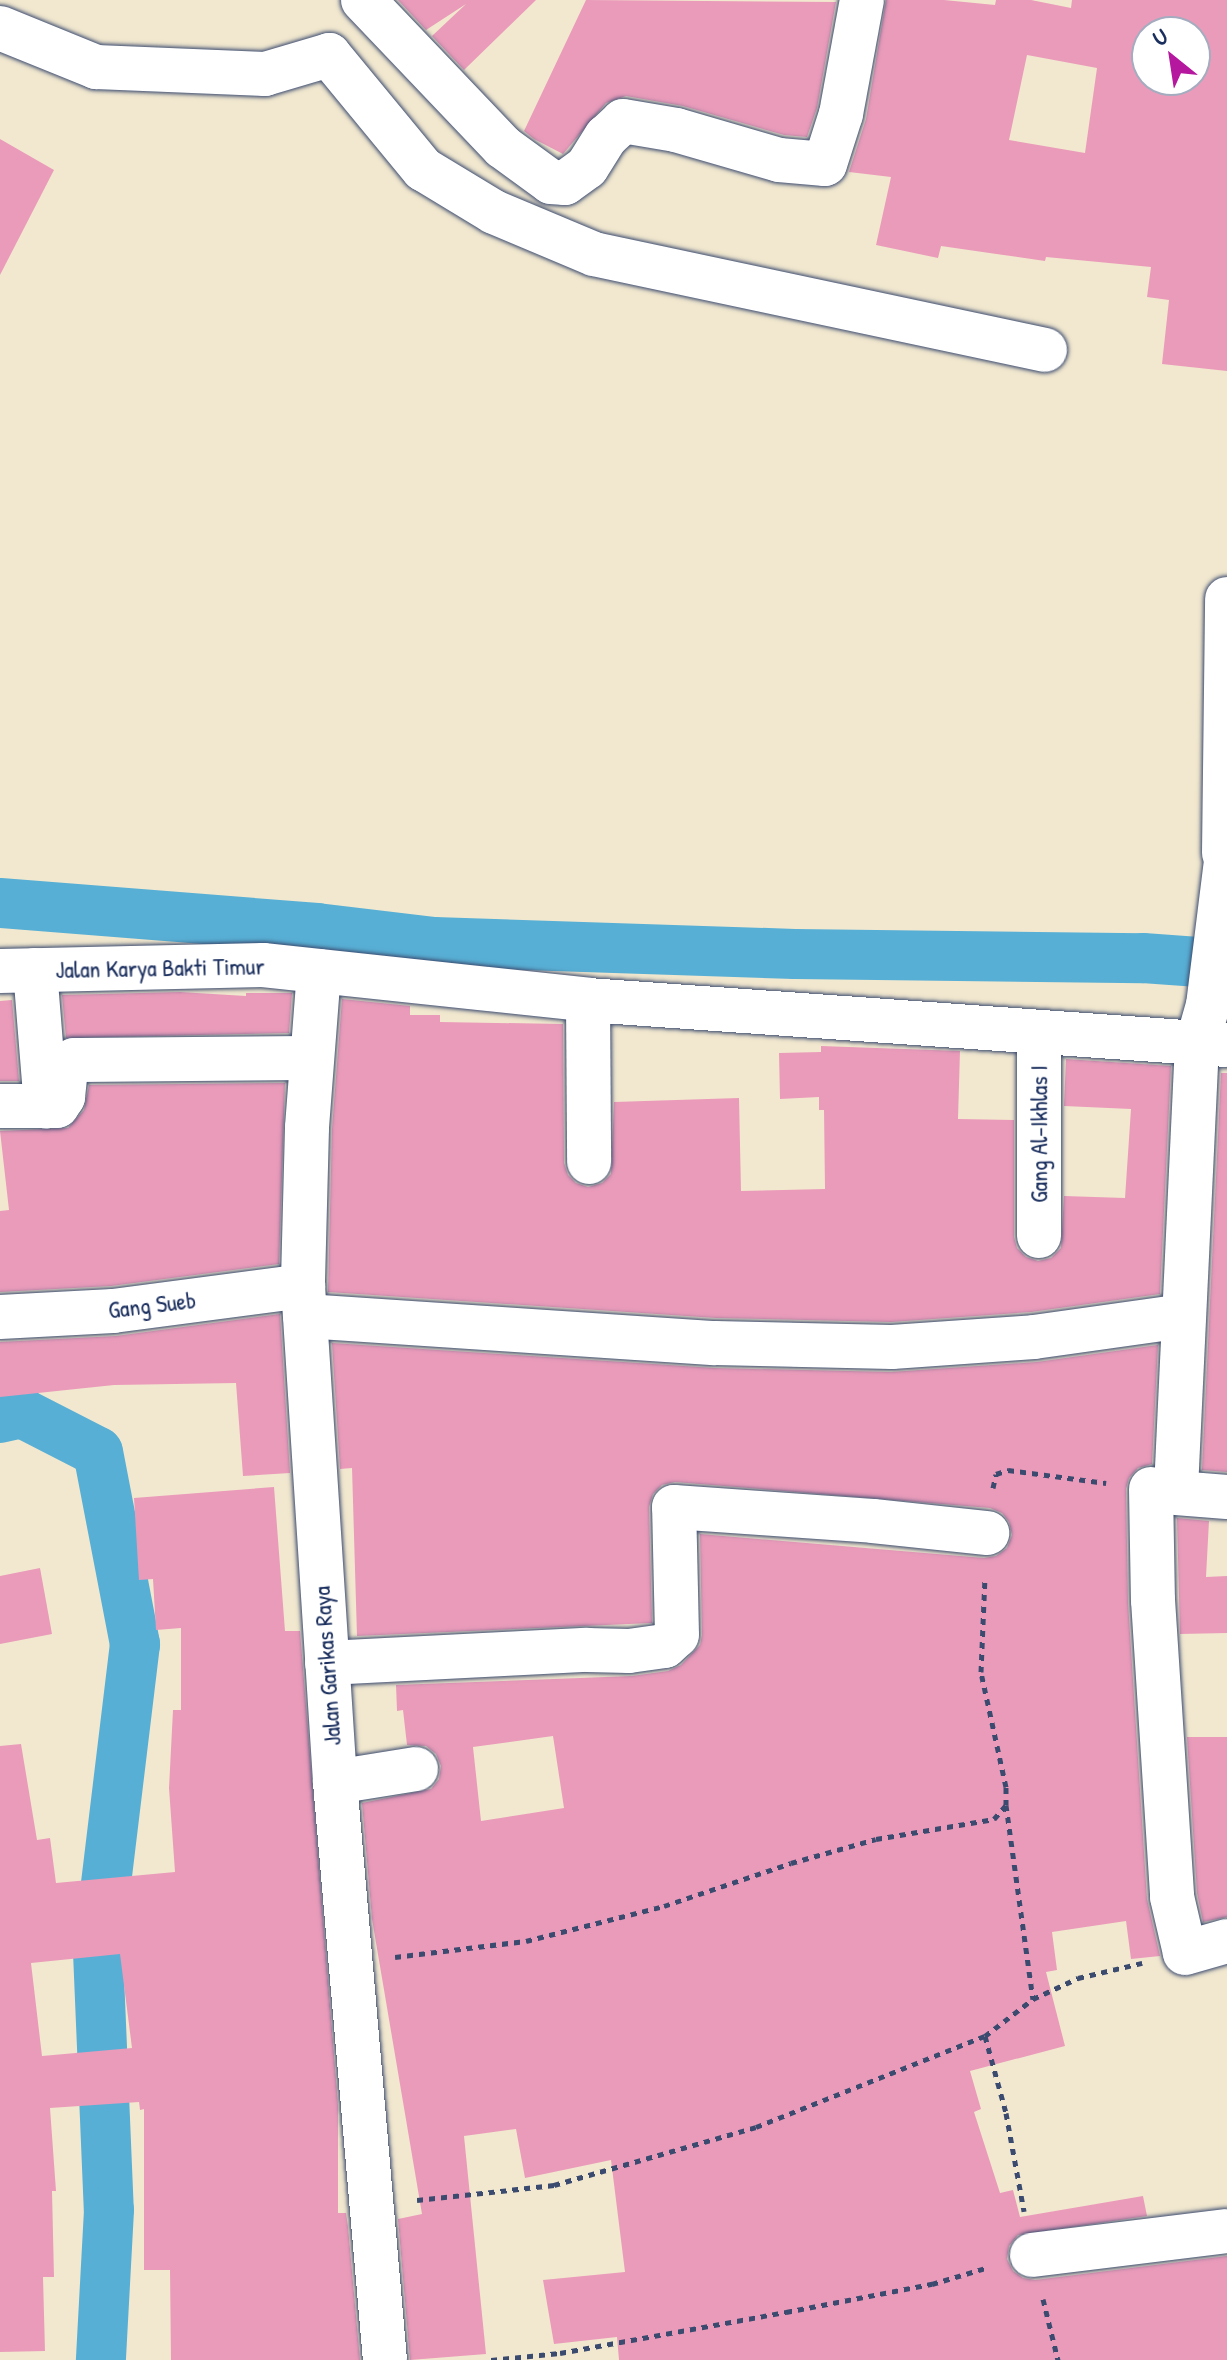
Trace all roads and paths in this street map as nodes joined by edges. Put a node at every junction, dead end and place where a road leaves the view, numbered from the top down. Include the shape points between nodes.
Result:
1 (363, 0) edge
2 (862, 0) edge
3 (0, 28) edge
4 (1045, 350) dead end
5 (1227, 599) edge
6 (1226, 853) edge
7 (18, 970) edge
8 (319, 971) junction
9 (588, 1000) junction
10 (1211, 1031) edge
11 (1039, 1032) junction
12 (311, 1058) junction
13 (0, 1106) edge
14 (46, 1107) junction
15 (589, 1162) dead end
16 (1039, 1236) dead end
17 (304, 1301) junction
18 (1184, 1316) junction
19 (0, 1317) edge
20 (1151, 1489) joint
21 (1227, 1497) edge
22 (987, 1533) junction
23 (327, 1663) junction
24 (416, 1769) dead end
25 (335, 1782) junction
26 (1006, 1805) junction
27 (1227, 1941) edge
28 (1185, 1953) junction
29 (360, 1962) junction
30 (1033, 1999) junction
31 (985, 2036) junction
32 (372, 2204) junction
33 (1227, 2231) edge
34 (1032, 2255) junction
35 (385, 2360) edge
36 (491, 2360) edge
37 (1058, 2360) edge

1 - 2 street via 503,147 551,182 565,183 587,167 623,121 676,130 779,160 825,164 841,114
3 - 4 street via 96,67 265,74 329,55 423,169 494,212 579,248
5 - 6 street
6 - 10 street
7 - 8 street, Jalan Karya Bakti Timur via 263,965
7 - 14 street
8 - 9 street, Jalan Karya Bakti Timur
8 - 12 street, Jalan Garikas Raya
9 - 11 street, Jalan Karya Bakti Timur
9 - 15 street
10 - 11 street, Jalan Karya Bakti Timur
10 - 18 street
11 - 16 street, Gang Al-Ikhlas I
12 - 14 street via 74,1060 66,1066 62,1101
12 - 17 street, Jalan Garikas Raya
13 - 14 street
17 - 18 street, Gang Sueb via 715,1343 892,1347 1034,1337
17 - 19 street, Gang Sueb
17 - 23 street, Jalan Garikas Raya
18 - 21 street via 1176,1493
20 - 22 path via 1001,1471 993,1478
20 - 28 street via 1172,1897
22 - 23 street via 674,1507 677,1635 665,1646
22 - 26 path via 981,1672
23 - 25 street, Jalan Garikas Raya
24 - 25 street
25 - 29 street, Jalan Garikas Raya
26 - 29 path via 994,1819 876,1839 664,1906 526,1941
26 - 30 path
27 - 28 street
28 - 30 path via 1078,1978
29 - 32 street, Jalan Garikas Raya
30 - 31 path
31 - 32 path via 756,2127 554,2185
31 - 34 path via 1006,2113
32 - 35 street, Jalan Garikas Raya
33 - 34 street
34 - 36 path via 932,2284 560,2353
34 - 37 path

